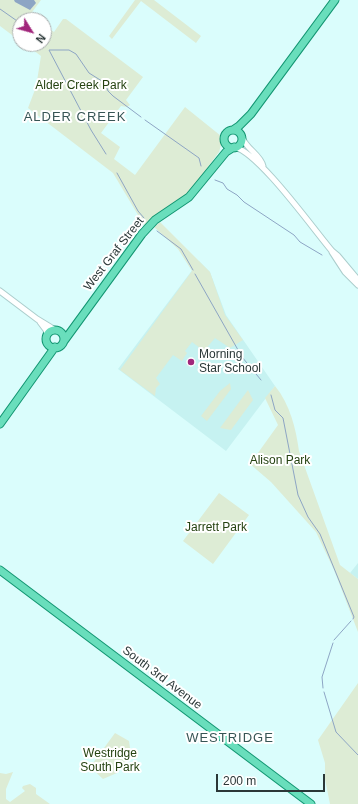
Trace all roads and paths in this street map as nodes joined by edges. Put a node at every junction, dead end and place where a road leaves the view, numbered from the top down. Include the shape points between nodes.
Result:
1 (335, 0) edge
2 (251, 114) junction
3 (234, 130) junction
4 (242, 136) junction
5 (225, 141) junction
6 (234, 147) junction
7 (263, 166) junction
8 (210, 170) junction
9 (332, 251) junction
10 (358, 280) edge
11 (358, 285) edge
12 (0, 291) edge
13 (36, 319) junction
14 (75, 324) junction
15 (57, 331) junction
16 (47, 339) junction
17 (64, 341) junction
18 (55, 347) junction
19 (34, 377) junction
20 (0, 424) edge
21 (0, 570) edge
22 (311, 804) edge

1 - 2 main road, West Graf Street
2 - 3 main road, West Graf Street
2 - 4 main road, West Graf Street
3 - 4 main road
3 - 5 main road, West Graf Street via 226,134
4 - 6 main road, West Graf Street via 240,145
4 - 7 street via 246,146 259,157
5 - 6 main road
5 - 8 main road, West Graf Street
6 - 7 street via 247,152
6 - 8 main road, West Graf Street
7 - 9 street
8 - 14 main road, West Graf Street via 190,197 149,226
9 - 10 street
9 - 11 street via 345,272
12 - 13 street
13 - 15 street
13 - 16 street via 44,327
14 - 15 main road, West Graf Street
14 - 17 main road, West Graf Street
15 - 16 main road via 51,331
15 - 17 main road via 63,334
16 - 18 main road
16 - 19 main road
17 - 18 main road
18 - 19 main road via 49,352
19 - 20 main road
21 - 22 main road, South 3rd Avenue

